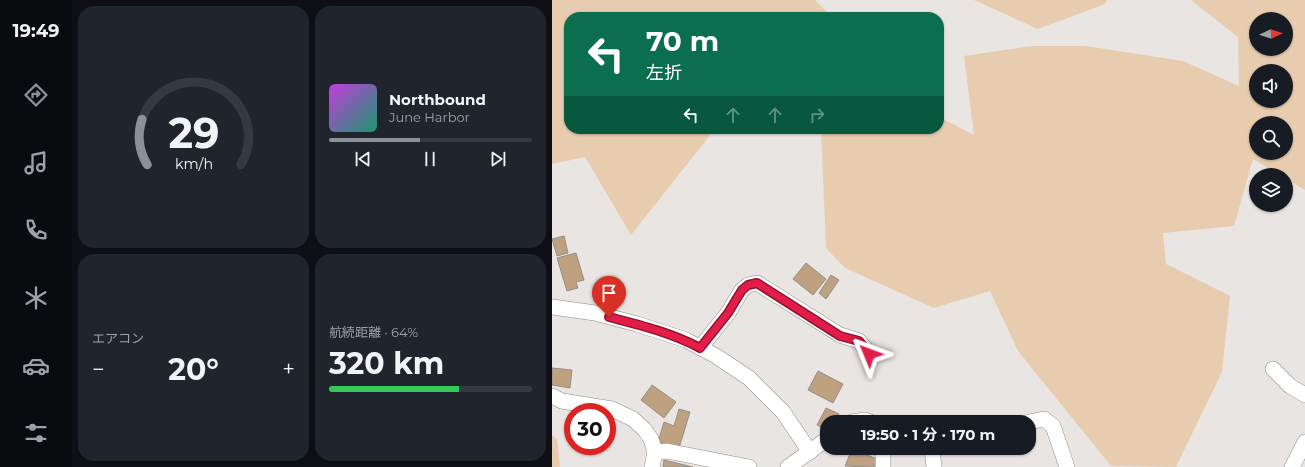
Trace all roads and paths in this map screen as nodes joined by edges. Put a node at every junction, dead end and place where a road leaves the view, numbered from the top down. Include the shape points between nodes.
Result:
1 (552, 307) edge
2 (700, 348) junction
3 (869, 354) dead end
4 (1273, 369) dead end
5 (1305, 395) edge
6 (552, 396) edge
7 (1036, 421) edge
8 (1305, 442) edge
9 (820, 444) edge
10 (655, 452) junction
11 (810, 452) junction
12 (883, 455) edge
13 (933, 455) edge
14 (652, 467) edge
15 (749, 467) edge
16 (788, 467) edge
17 (883, 467) edge
18 (934, 467) edge
19 (1067, 467) edge
20 (1292, 467) edge

1 - 2 street via 595,313 637,324 686,340
2 - 3 street via 728,313 742,290 757,283 840,336 859,341
2 - 11 street via 749,378 783,412
4 - 5 street via 1290,386
6 - 10 street via 562,401 612,409 633,419 644,429
7 - 19 street via 1044,419 1053,426
8 - 20 street
9 - 11 street
10 - 14 street
10 - 15 street via 667,451
11 - 16 street
12 - 17 street
13 - 18 street

